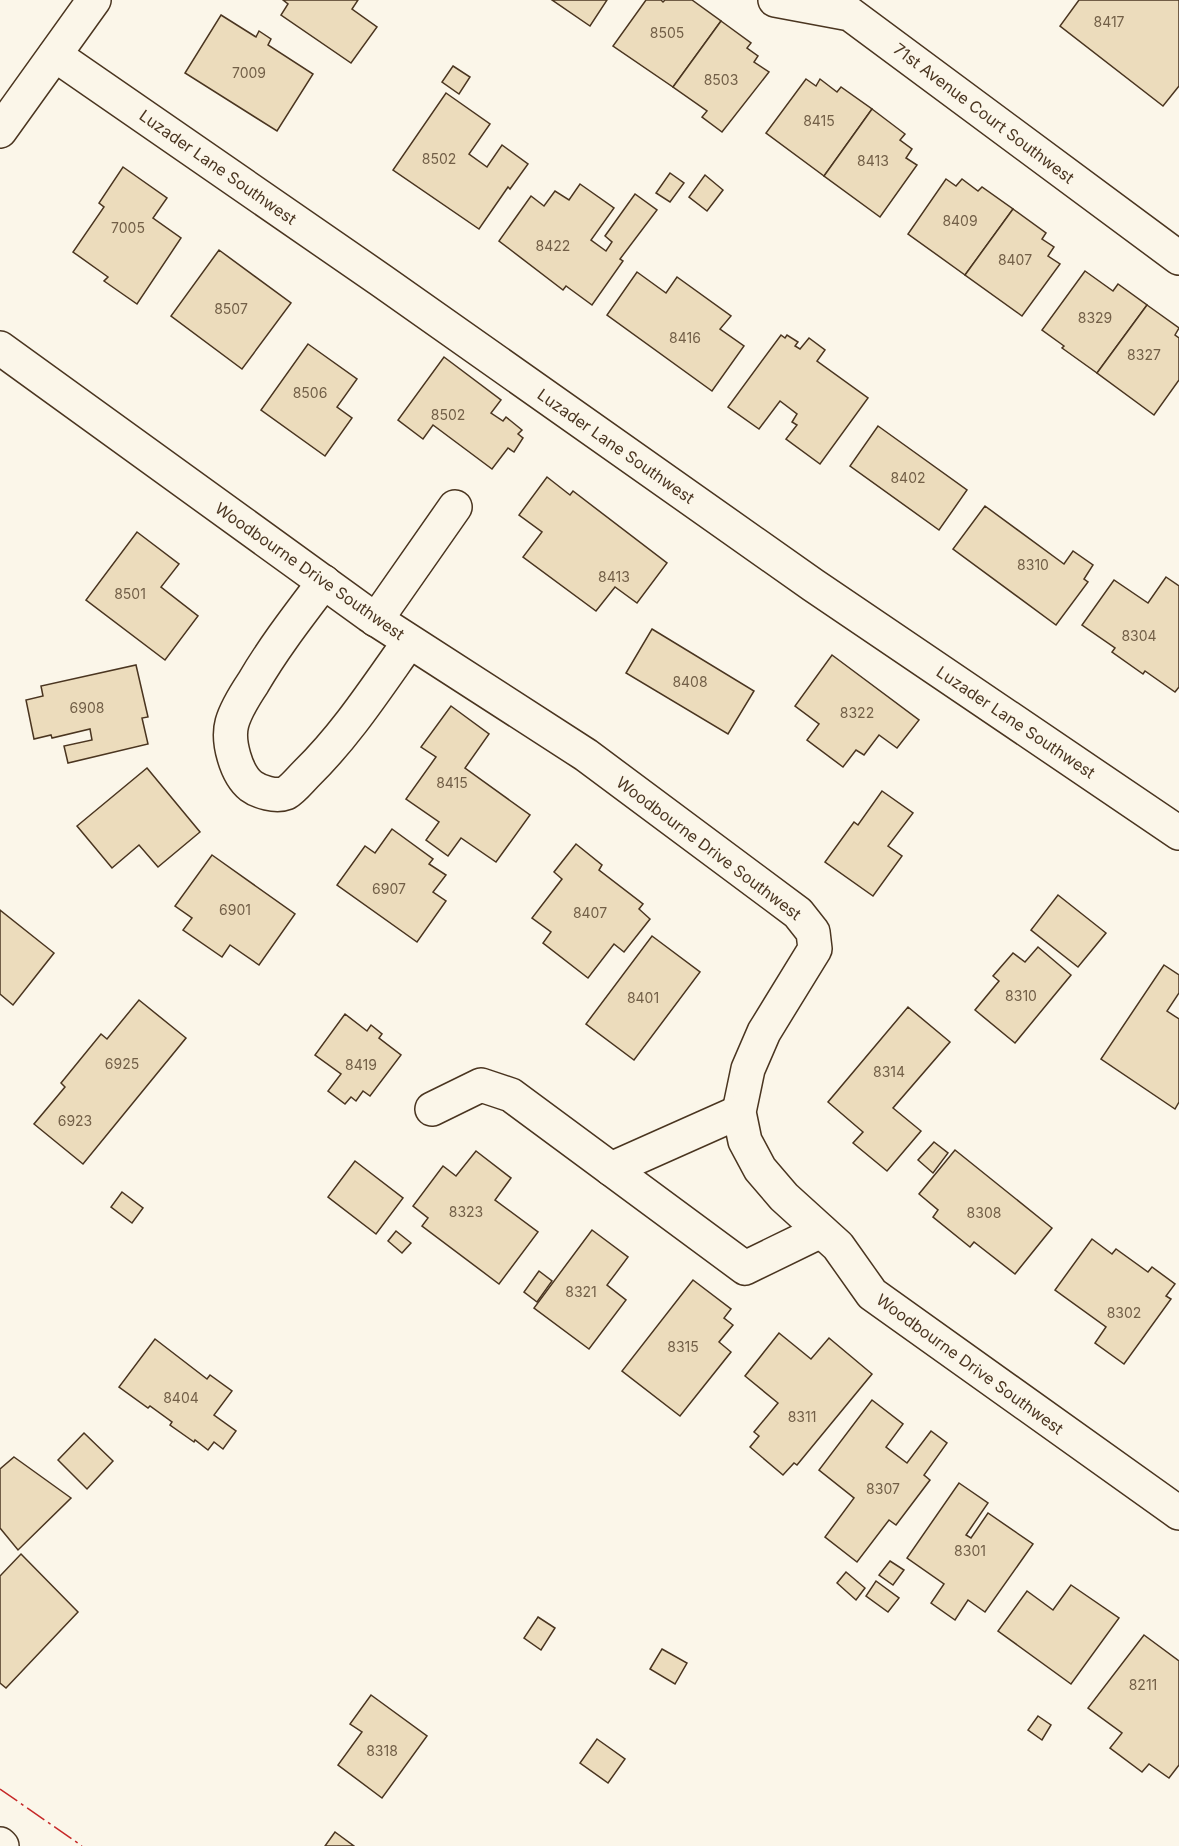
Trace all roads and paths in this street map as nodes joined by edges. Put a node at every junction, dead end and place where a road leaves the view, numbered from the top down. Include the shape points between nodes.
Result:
1 (94, 0) edge
2 (775, 0) edge
3 (56, 55) junction
4 (0, 131) edge
5 (1179, 258) edge
6 (0, 348) edge
7 (455, 507) dead end
8 (324, 582) junction
9 (375, 620) junction
10 (409, 642) junction
11 (1179, 833) edge
12 (432, 1109) dead end
13 (739, 1112) junction
14 (611, 1169) junction
15 (821, 1231) junction
16 (1179, 1513) edge

1 - 3 street
2 - 5 street, 71st Avenue Court Southwest via 850,14
3 - 4 street
3 - 11 street, Luzader Lane Southwest via 813,585
6 - 8 street, Woodbourne Drive Southwest
7 - 9 street
8 - 9 street, Woodbourne Drive Southwest
8 - 10 street via 269,655 231,726 231,747 238,769 251,786 270,794 287,792 349,726
9 - 10 street, Woodbourne Drive Southwest
10 - 13 street, Woodbourne Drive Southwest via 586,755 798,912 813,932 815,949 764,1032 748,1069
12 - 14 street via 480,1085 511,1095
13 - 14 street
13 - 15 street, Woodbourne Drive Southwest via 744,1142 760,1169
14 - 15 street via 744,1268
15 - 16 street, Woodbourne Drive Southwest via 838,1246 872,1294

